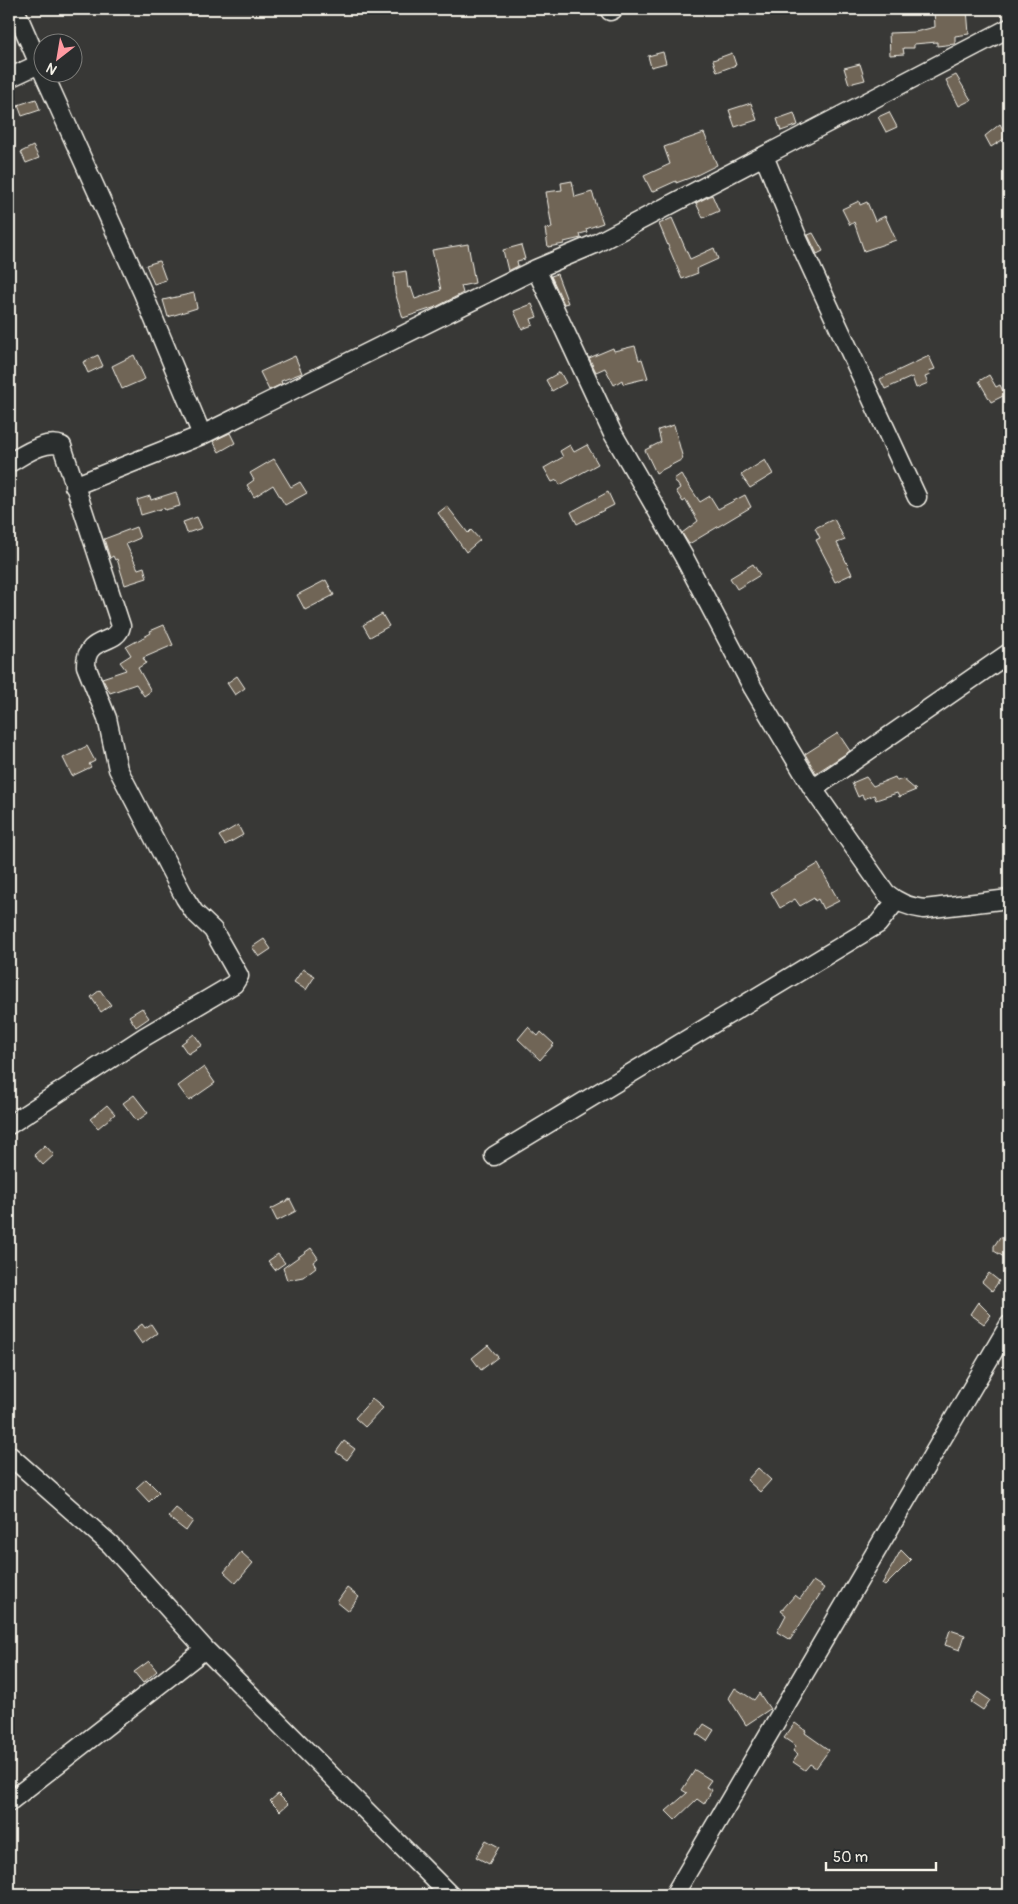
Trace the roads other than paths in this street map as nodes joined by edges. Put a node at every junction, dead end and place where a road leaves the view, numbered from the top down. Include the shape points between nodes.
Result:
1 (15, 9) edge
2 (1009, 28) edge
3 (32, 47) edge
4 (32, 72) edge
5 (9, 78) edge
6 (48, 82) edge
7 (764, 156) junction
8 (536, 269) junction
9 (202, 435) junction
10 (9, 463) edge
11 (74, 486) junction
12 (917, 497) dead end
13 (1009, 653) edge
14 (813, 788) junction
15 (1009, 899) edge
16 (896, 901) junction
17 (9, 1125) edge
18 (494, 1156) dead end
19 (1009, 1325) edge
20 (9, 1455) edge
21 (205, 1649) junction
22 (9, 1802) edge
23 (450, 1895) edge
24 (674, 1895) edge

1 - 3 street
2 - 7 street
4 - 5 street
6 - 9 street
7 - 8 street via 595,244
7 - 12 street via 798,239
8 - 9 street
8 - 14 street via 612,432
9 - 11 street
10 - 11 street via 55,443 62,446
11 - 17 street via 121,626 116,634 92,646 86,659 107,718 118,769 185,898 213,930 239,976 234,984 144,1037
13 - 14 street
14 - 16 street via 886,893
15 - 16 street via 924,909
16 - 18 street via 878,924
19 - 24 street
20 - 21 street via 110,1544
21 - 22 street
21 - 23 street

